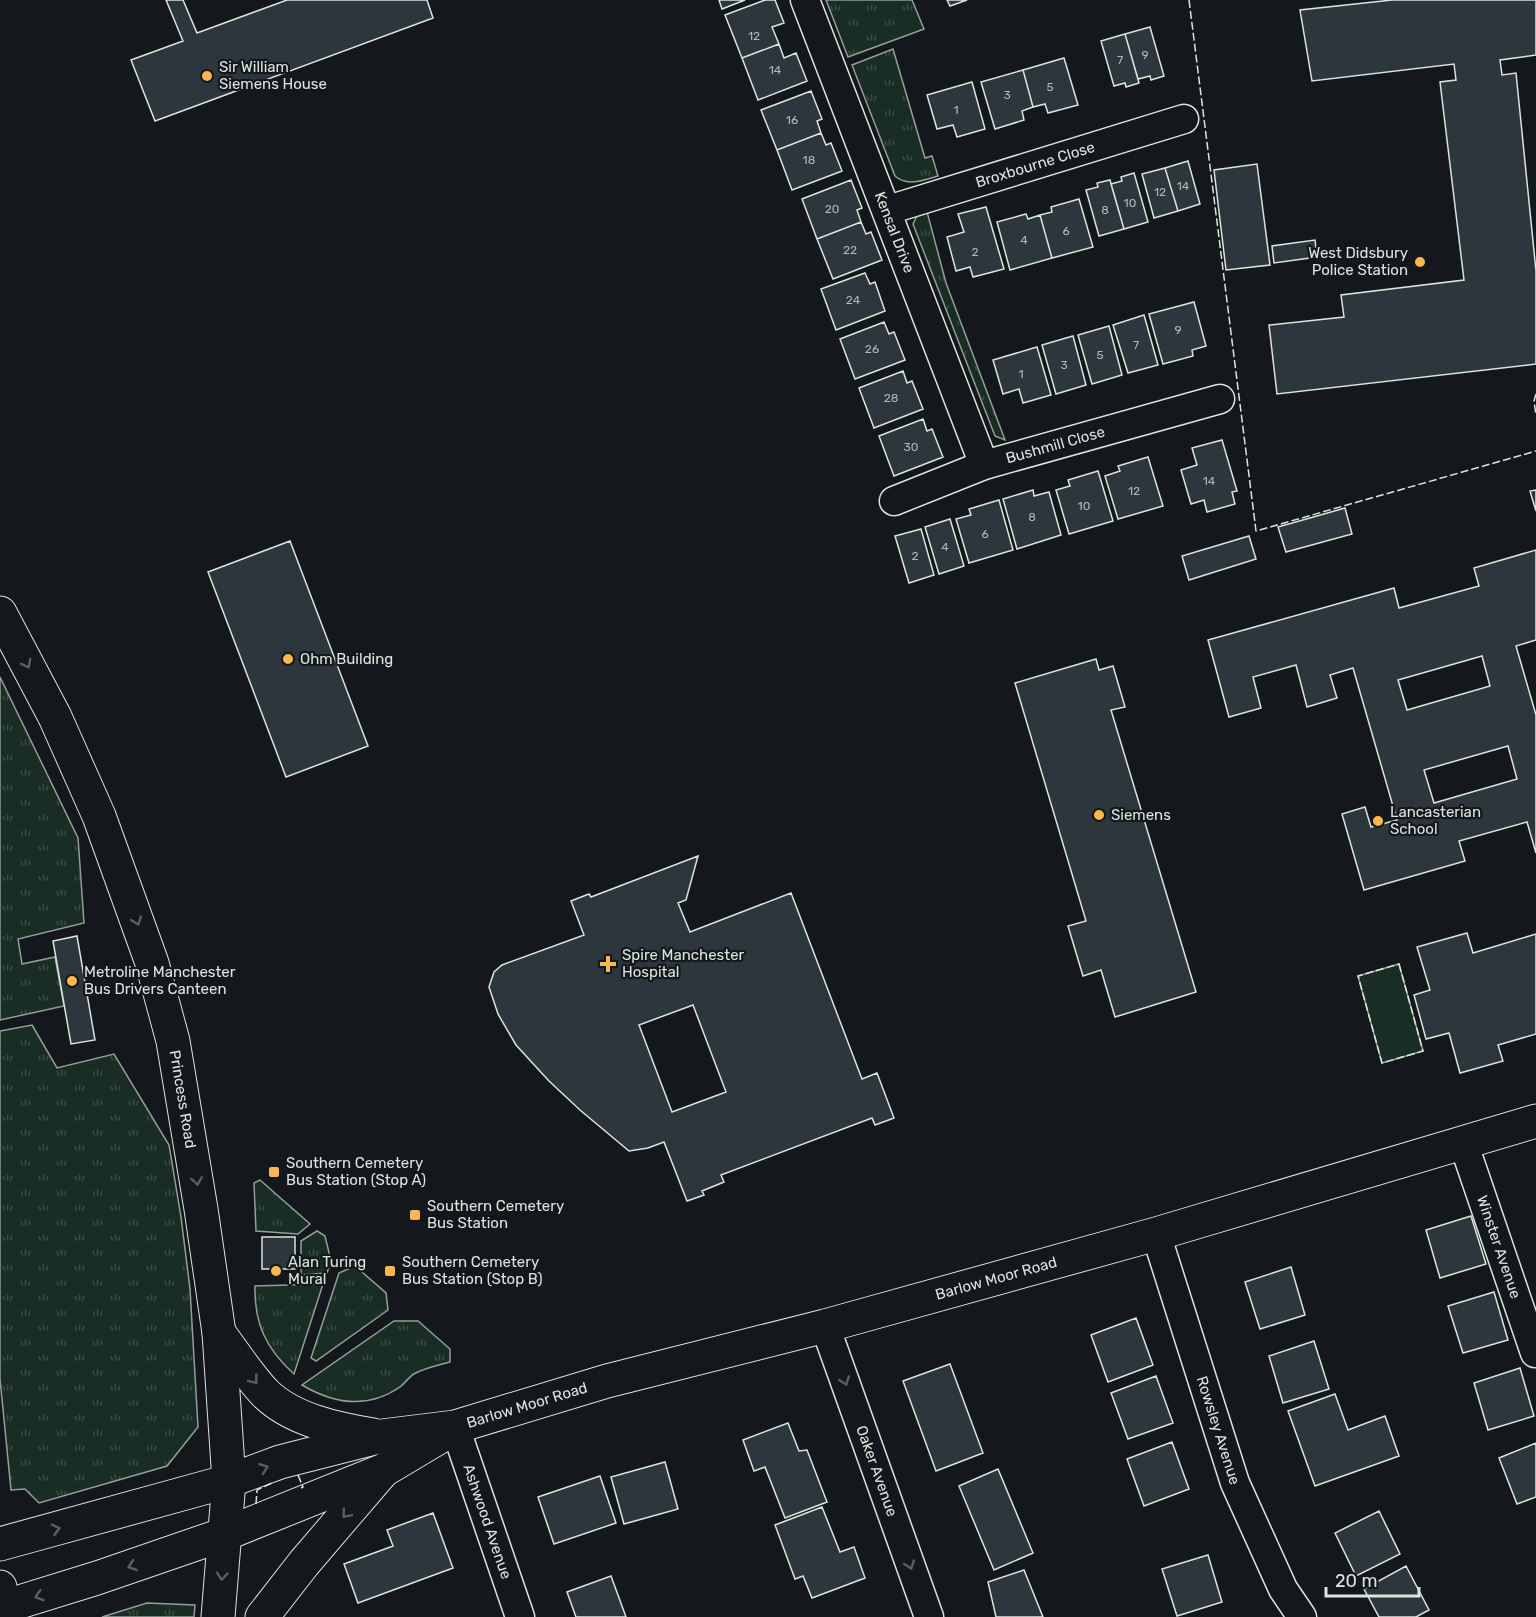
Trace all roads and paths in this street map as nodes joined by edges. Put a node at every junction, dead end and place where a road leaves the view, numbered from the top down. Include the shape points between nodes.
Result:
1 (806, 0) edge
2 (1184, 119) dead end
3 (888, 210) junction
4 (1220, 399) dead end
5 (984, 465) junction
6 (894, 501) dead end
7 (0, 613) edge
8 (1536, 1121) edge
9 (1463, 1142) junction
10 (1156, 1234) junction
11 (825, 1326) junction
12 (219, 1333) junction
13 (1535, 1353) edge
14 (455, 1427) junction
15 (382, 1436) junction
16 (384, 1470) junction
17 (229, 1481) junction
18 (225, 1534) junction
19 (0, 1544) edge
20 (2, 1605) edge
21 (218, 1617) edge
22 (262, 1617) edge
23 (520, 1617) edge
24 (929, 1617) edge
25 (1302, 1617) edge

1 - 3 street, Kensal Drive
2 - 3 street, Broxbourne Close
3 - 5 street, Kensal Drive
4 - 5 street, Bushmill Close
5 - 6 street, Bushmill Close
7 -> 12 main road, Princess Road via 55,717 99,816 152,963 173,1041
8 - 9 main road, Barlow Moor Road
9 - 10 main road, Barlow Moor Road
9 - 13 street, Winster Avenue
10 - 11 main road, Barlow Moor Road
10 - 25 street, Rowsley Avenue via 1235,1483 1283,1588
11 - 14 main road, Barlow Moor Road via 607,1381
11 -> 24 street, Oaker Avenue
12 -> 15 main road via 266,1395 308,1420
12 - 17 main road, Princess Road
14 - 15 main road, Barlow Moor Road
14 - 16 main road, Barlow Moor Road
14 - 23 street, Ashwood Avenue
17 -> 15 main road, Barlow Moor Road via 280,1462
16 - 18 main road, Barlow Moor Road
16 -> 22 main road
17 - 18 main road, Princess Road
19 -> 17 main road, Barlow Moor Road
18 -> 20 main road, Barlow Moor Road
18 -> 21 main road, Princess Road

